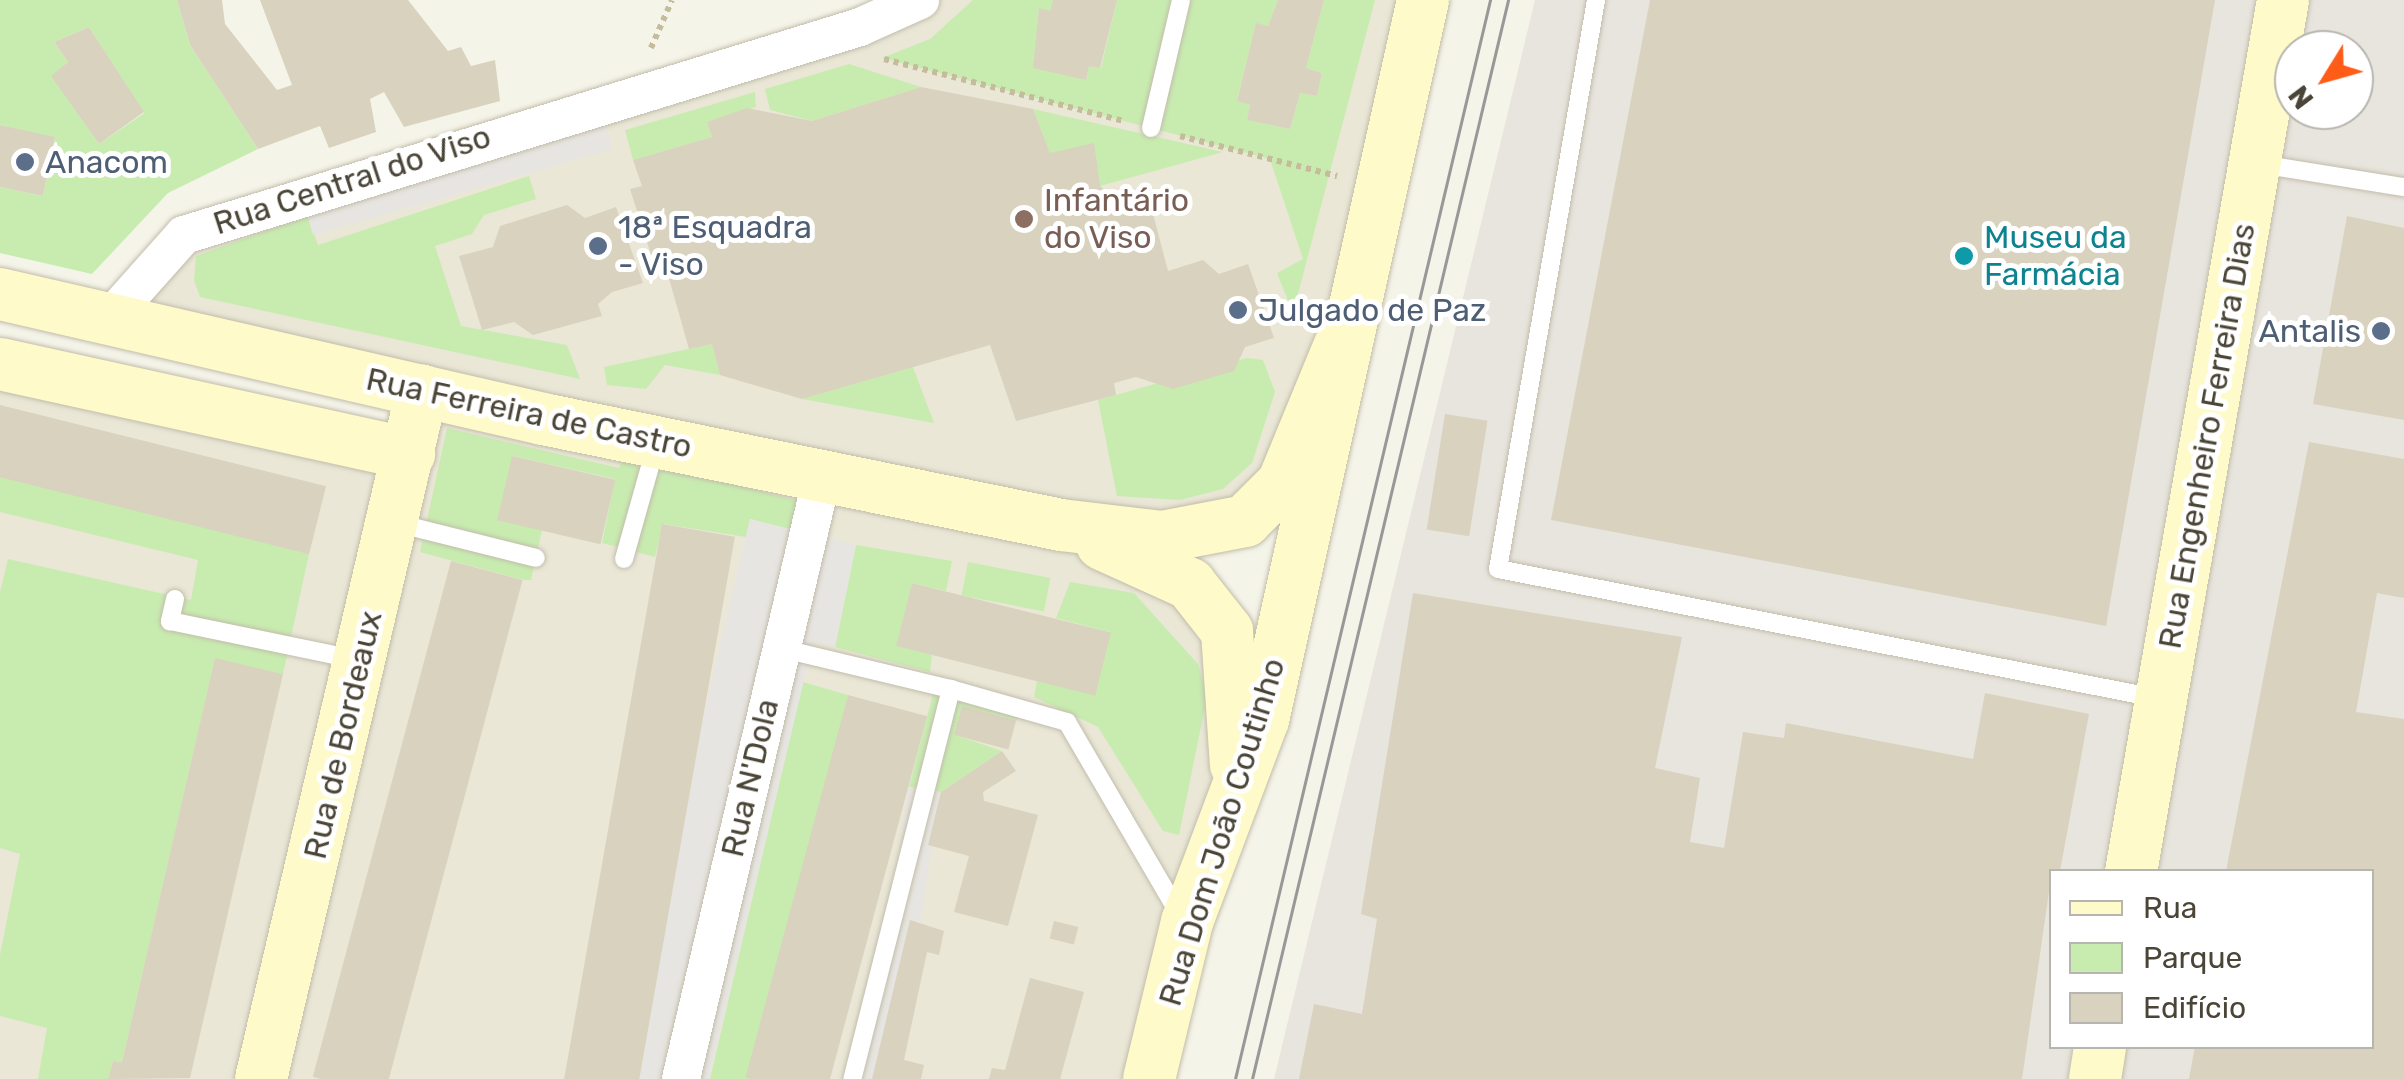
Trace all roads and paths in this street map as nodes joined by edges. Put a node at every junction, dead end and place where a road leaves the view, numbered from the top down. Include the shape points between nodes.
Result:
1 (920, 0) edge
2 (1181, 0) edge
3 (1423, 0) edge
4 (1596, 0) edge
5 (2283, 0) edge
6 (810, 40) junction
7 (1151, 128) junction
8 (2254, 163) junction
9 (1378, 187) junction
10 (2404, 187) edge
11 (0, 294) edge
12 (110, 318) junction
13 (1340, 345) junction
14 (0, 364) edge
15 (422, 391) junction
16 (658, 441) junction
17 (409, 454) junction
18 (822, 477) junction
19 (393, 522) junction
20 (1060, 525) junction
21 (536, 558) dead end
22 (624, 559) dead end
23 (175, 599) dead end
24 (780, 648) junction
25 (361, 660) junction
26 (951, 689) junction
27 (2161, 699) junction
28 (1237, 772) junction
29 (2132, 869) edge
30 (1186, 926) junction
31 (2100, 1049) edge
32 (261, 1079) edge
33 (680, 1079) edge
34 (852, 1079) edge
35 (1149, 1079) edge
36 (2095, 1079) edge

1 - 6 street, Rua Central do Viso
2 - 7 lane
3 - 9 street, Rua Dom João Coutinho
4 - 27 lane via 1498,569
5 - 8 street, Rua Engenheiro Ferreira Dias
6 - 7 path
6 - 12 street, Rua Central do Viso via 626,92 184,236
7 - 9 path
8 - 10 lane
8 - 27 street, Rua Engenheiro Ferreira Dias
9 - 13 street, Rua Dom João Coutinho
11 - 12 street, Rua Ferreira de Castro
12 - 15 street, Rua Ferreira de Castro
13 - 20 street, Rua Ferreira de Castro via 1283,483 1244,521 1162,537
13 - 28 street, Rua Dom João Coutinho via 1327,444 1263,720
14 - 17 street, Rua Ferreira de Castro
15 - 16 street, Rua Ferreira de Castro
15 - 17 street, Rua de Bordeaux
16 - 18 street, Rua Ferreira de Castro
16 - 22 lane
17 - 19 street, Rua de Bordeaux
18 - 20 street, Rua Ferreira de Castro
18 - 24 street, Rua N'Dola
19 - 21 lane
19 - 25 street, Rua de Bordeaux
20 - 28 street, Rua Ferreira de Castro via 1190,584 1210,604 1227,631
23 - 25 lane via 170,621
24 - 26 lane
24 - 33 street, Rua N'Dola
25 - 32 street, Rua de Bordeaux
26 - 30 lane via 1067,722 1115,791
26 - 34 lane
27 - 29 street, Rua Engenheiro Ferreira Dias
28 - 30 street, Rua Dom João Coutinho
30 - 35 street, Rua Dom João Coutinho
31 - 36 street

